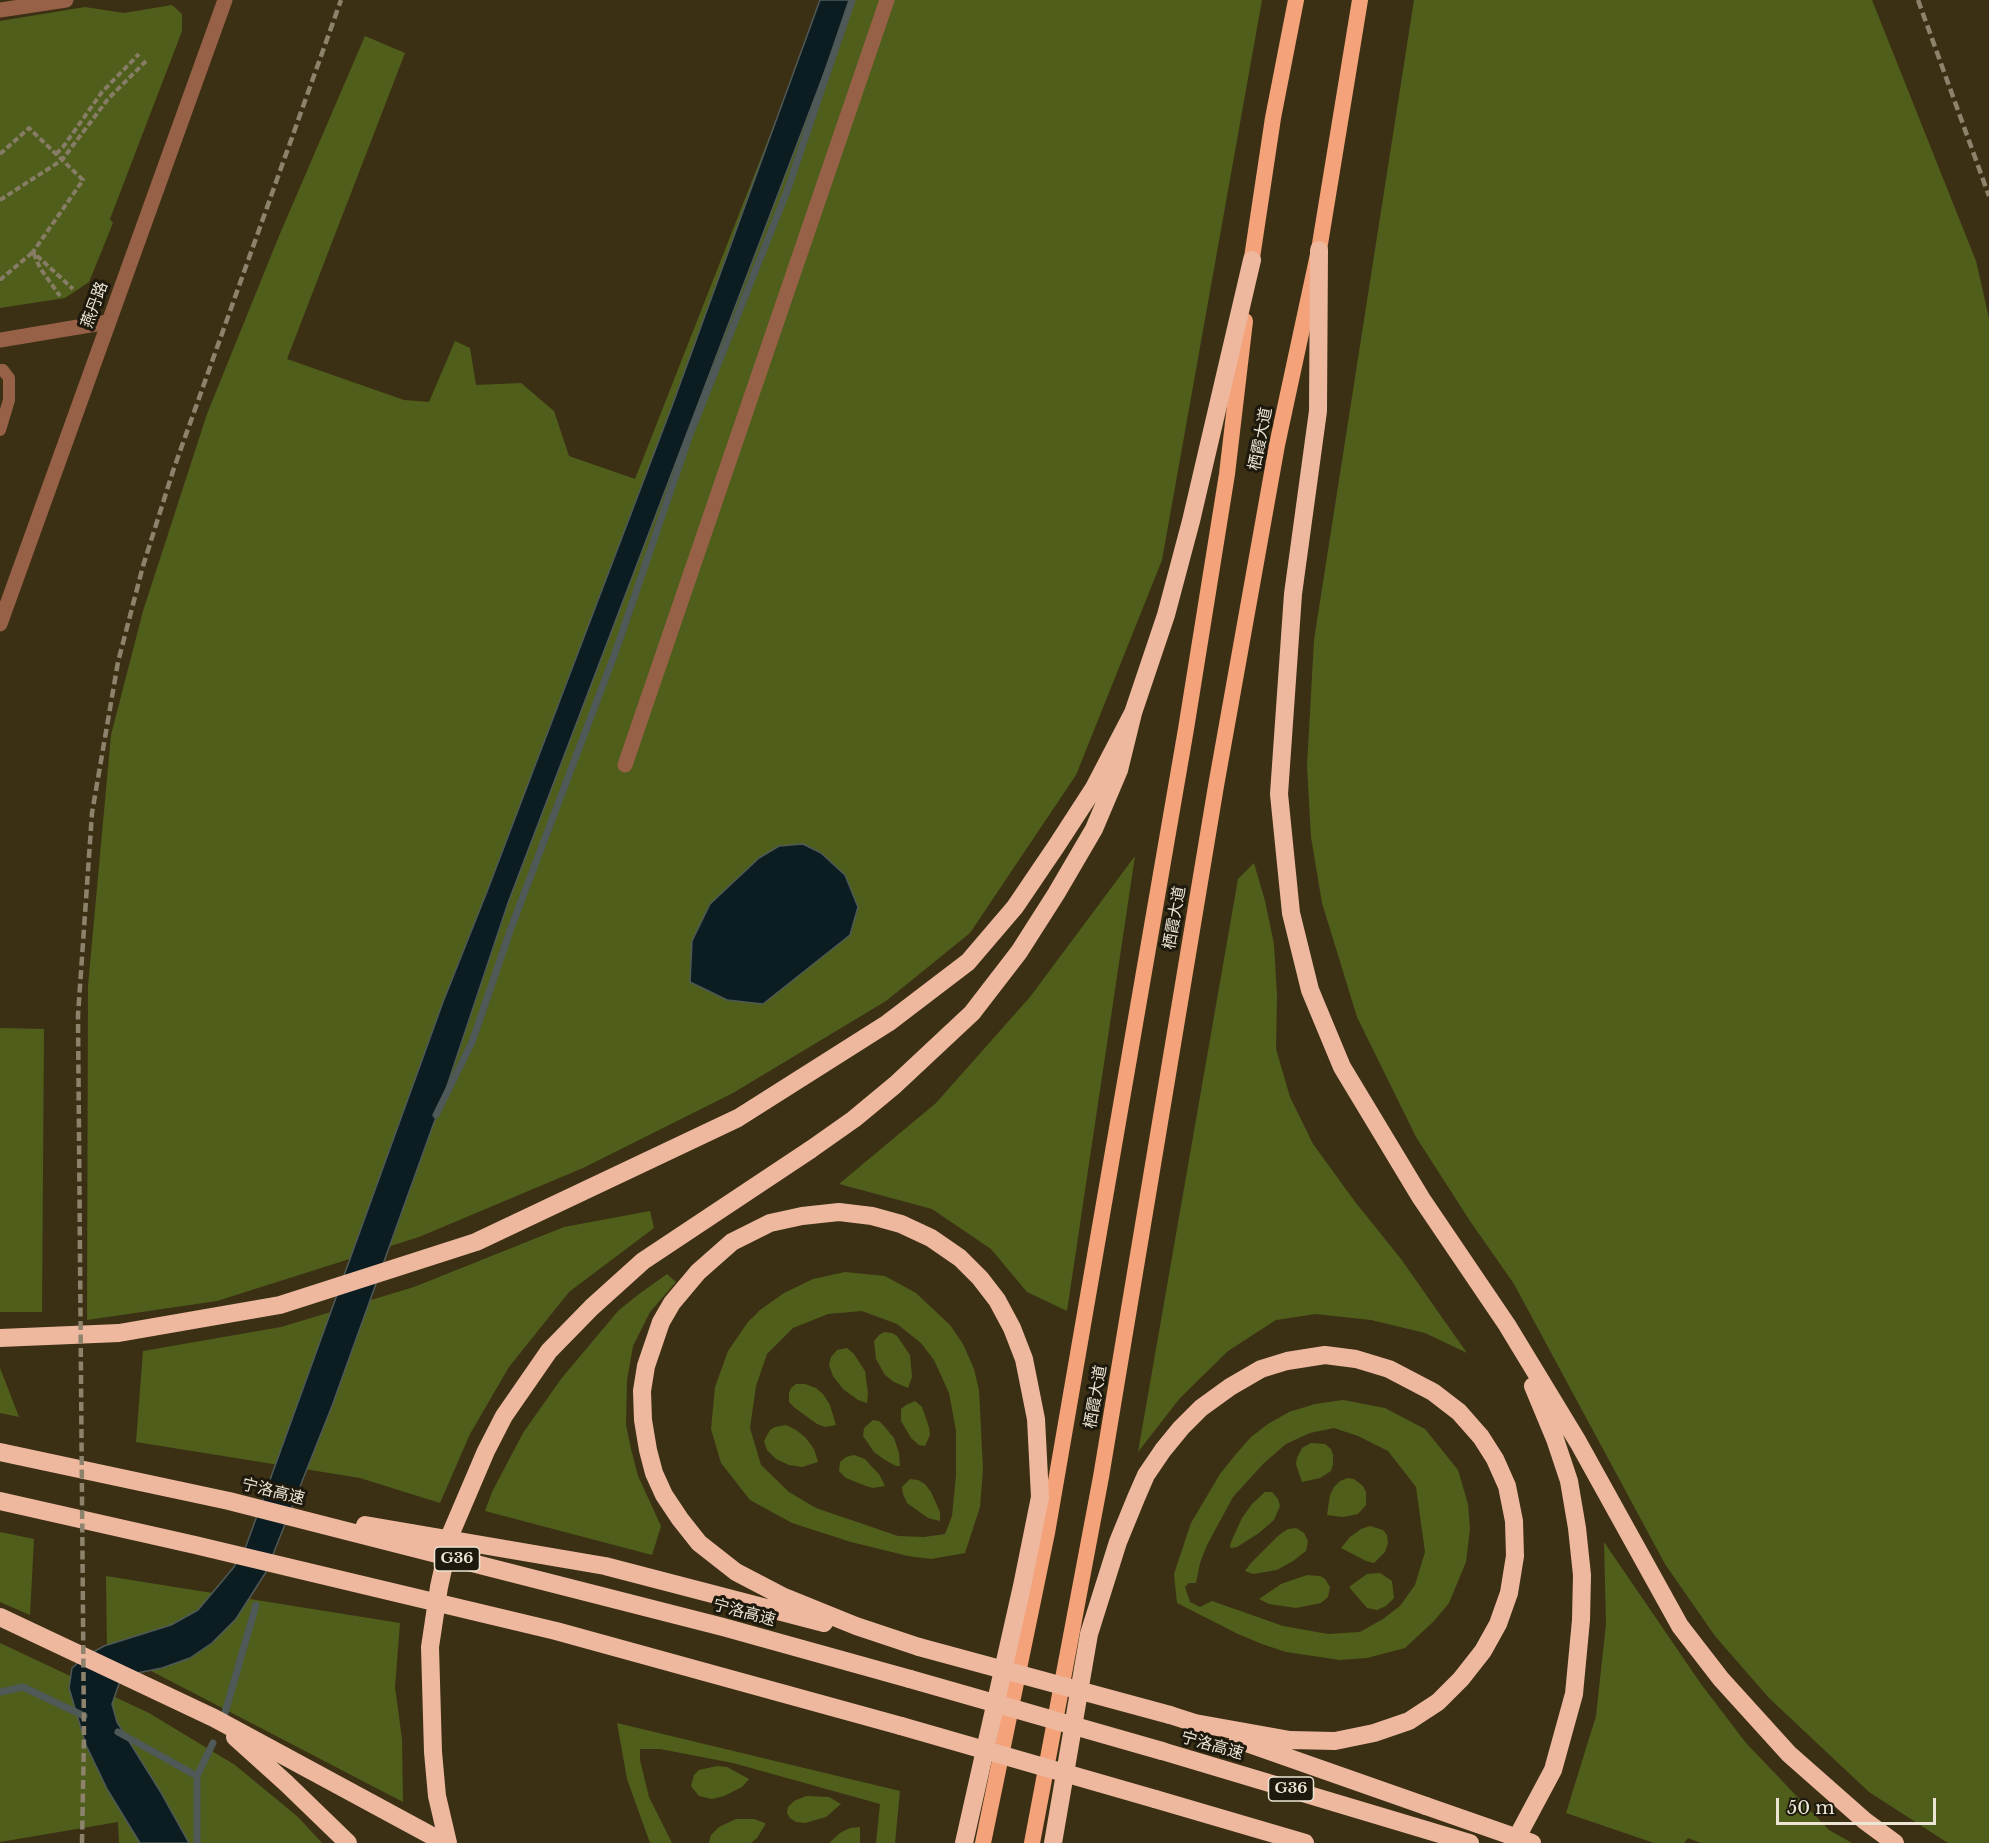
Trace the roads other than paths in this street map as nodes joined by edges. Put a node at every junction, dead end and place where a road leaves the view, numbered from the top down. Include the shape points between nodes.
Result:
1 (66, 0) edge
2 (225, 0) edge
3 (887, 0) edge
4 (1296, 0) edge
5 (1360, 0) edge
6 (0, 10) edge
7 (1319, 250) junction
8 (1252, 260) junction
9 (108, 322) junction
10 (0, 340) edge
11 (0, 370) edge
12 (0, 430) edge
13 (0, 624) edge
14 (1133, 712) junction
15 (624, 765) dead end
16 (1507, 1325) junction
17 (0, 1338) edge
18 (0, 1452) edge
19 (0, 1501) edge
20 (229, 1501) junction
21 (0, 1617) edge
22 (919, 1647) junction
23 (214, 1718) junction
24 (1195, 1723) junction
25 (348, 1843) edge
26 (446, 1843) edge
27 (964, 1843) edge
28 (983, 1843) edge
29 (1032, 1843) edge
30 (1053, 1843) edge
31 (1305, 1843) edge
32 (1470, 1843) edge
33 (1514, 1843) edge
34 (1532, 1843) edge
35 (1895, 1843) edge

1 - 6 street
2 - 9 street, 燕丹路
3 - 15 street
4 - 8 highway, 栖霞大道
5 - 7 highway, 栖霞大道
7 - 16 highway via 1318,411 1293,594 1279,794 1291,913 1310,990 1342,1067 1421,1198
7 - 29 highway, 栖霞大道 via 1277,445 1191,930 1101,1477
8 - 14 highway via 1166,615
8 - 28 highway, 栖霞大道 via 1227,474 1184,740 1047,1533
9 - 10 street
9 - 13 street, 燕丹路
11 - 12 lane via 9,378 9,400
14 - 17 highway via 1094,788 1057,845 1015,907 968,962 888,1023 738,1118 476,1242 280,1305 119,1334
14 - 26 highway, bridge via 1119,770 1094,829 1019,952 972,1013 854,1119 643,1261 549,1351 504,1416 451,1533 430,1647 433,1752
16 - 33 highway via 1569,1481 1582,1575 1574,1694 1553,1770
16 - 35 highway via 1578,1442 1680,1626 1721,1680 1789,1754
18 - 20 highway, 宁洛高速 / G36
19 - 31 highway, bridge via 556,1631
20 - 22 highway via 605,1566
20 - 32 highway, 宁洛高速 / G36, bridge via 723,1627
21 - 23 highway
22 - 24 highway, bridge
22 - 27 highway via 845,1622 736,1572 699,1543 664,1495 654,1473 643,1420 642,1391 661,1322 698,1272 732,1242 770,1223 839,1212 901,1224 931,1238 960,1258 997,1300 1024,1359 1036,1419 1040,1497
23 - 25 highway
23 - 26 highway
24 - 30 highway via 1290,1740 1335,1741 1409,1721 1438,1702 1461,1679 1498,1624 1509,1593 1515,1556 1507,1486 1481,1437 1459,1412 1433,1392 1389,1369 1325,1355 1261,1369 1201,1408 1181,1428 1146,1476 1136,1498 1089,1634
24 - 34 highway, bridge

